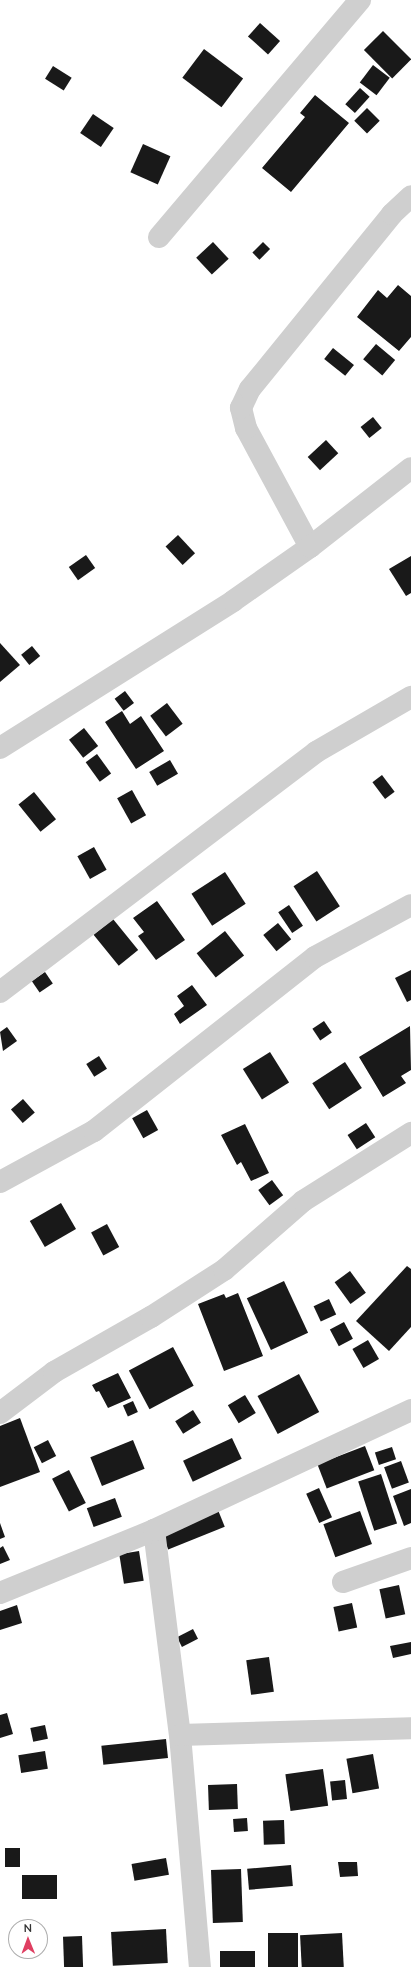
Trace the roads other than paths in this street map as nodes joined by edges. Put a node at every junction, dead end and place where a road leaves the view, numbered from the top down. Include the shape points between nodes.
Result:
1 (360, 0) edge
2 (411, 196) edge
3 (158, 237) dead end
4 (411, 468) edge
5 (310, 547) junction
6 (411, 698) edge
7 (0, 748) edge
8 (411, 905) edge
9 (0, 992) edge
10 (411, 1133) edge
11 (0, 1182) edge
12 (411, 1410) edge
13 (0, 1413) edge
14 (154, 1530) junction
15 (411, 1558) edge
16 (343, 1582) dead end
17 (0, 1593) edge
18 (411, 1728) edge
19 (180, 1735) junction
20 (200, 1967) edge

1 - 3 street
2 - 5 street via 392,214 250,389 241,408 246,428
4 - 5 street
5 - 7 street via 233,601
6 - 9 street via 316,752
8 - 11 street via 315,957 94,1130
10 - 13 street via 303,1201 224,1270 151,1318 54,1372
12 - 14 street
14 - 17 street
14 - 19 street
15 - 16 street
18 - 19 street
19 - 20 street

